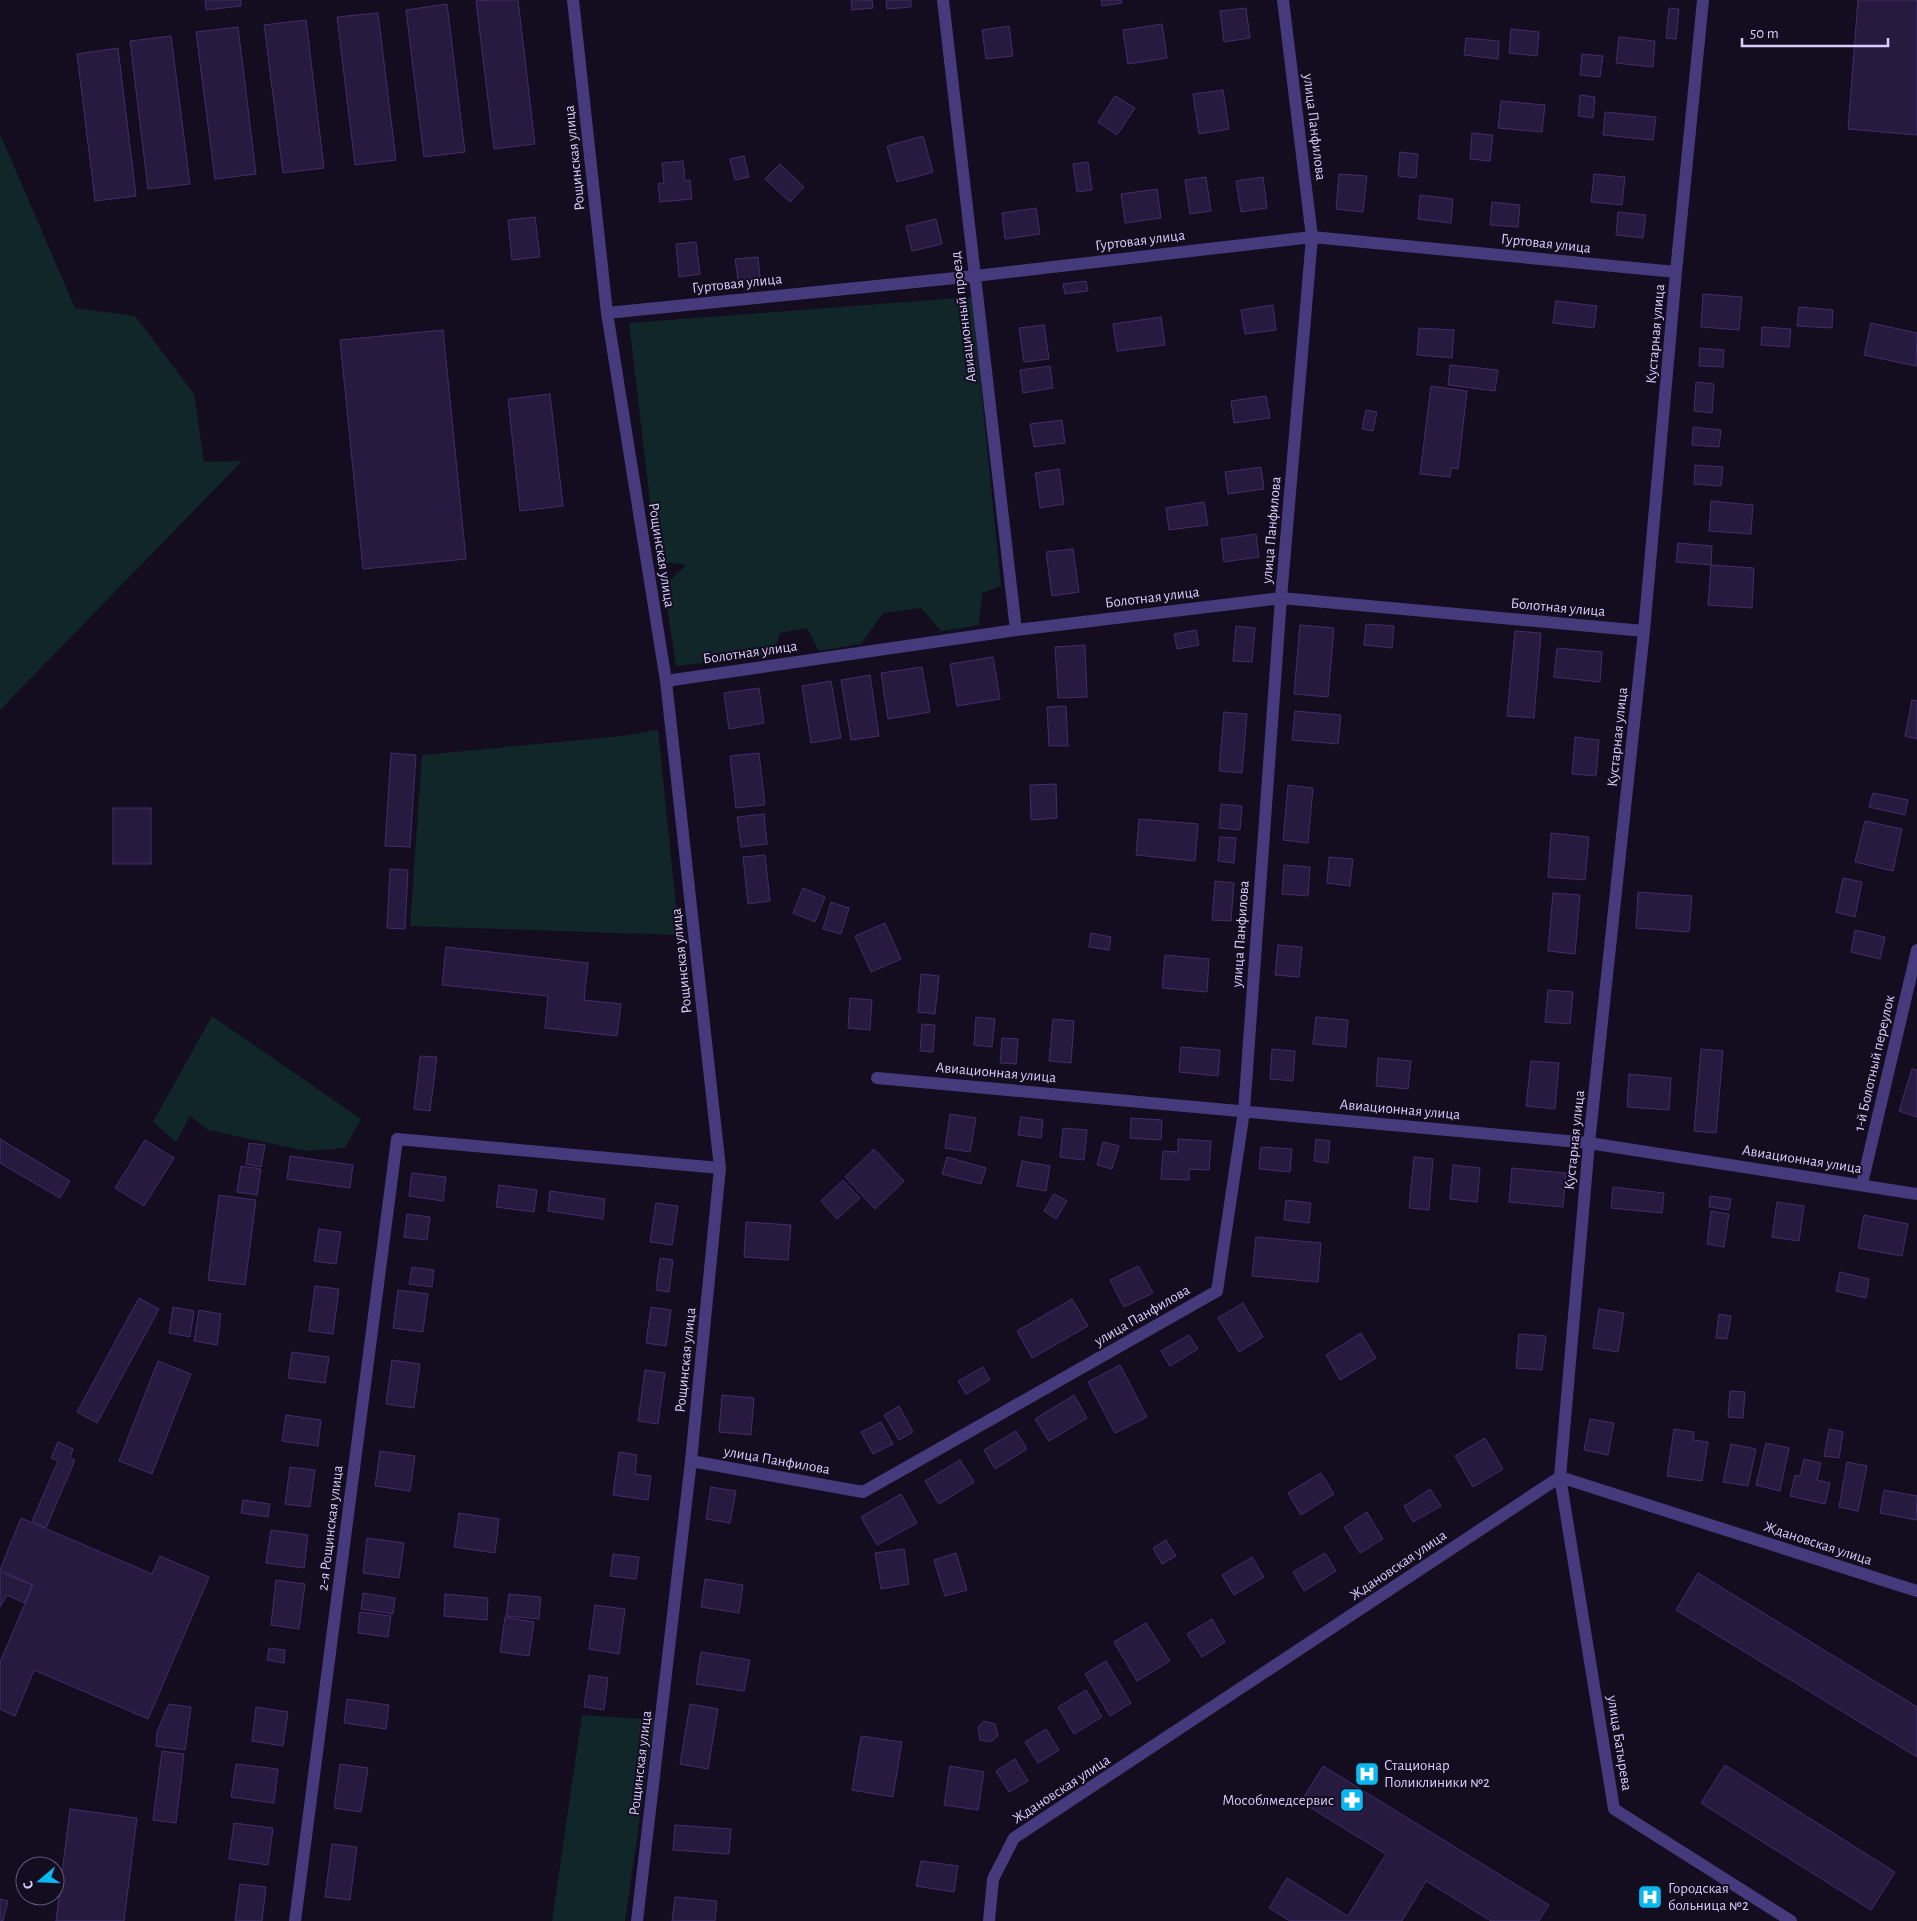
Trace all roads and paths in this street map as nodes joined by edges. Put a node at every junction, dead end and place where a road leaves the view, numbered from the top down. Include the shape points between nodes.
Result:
1 (572, 0) edge
2 (943, 0) edge
3 (1283, 0) edge
4 (1703, 0) edge
5 (1312, 237) junction
6 (1676, 272) junction
7 (974, 276) junction
8 (607, 313) junction
9 (1281, 598) junction
10 (1016, 630) junction
11 (1644, 632) junction
12 (666, 681) junction
13 (1917, 950) edge
14 (877, 1078) dead end
15 (1244, 1111) junction
16 (1589, 1143) junction
17 (720, 1168) junction
18 (1862, 1184) junction
19 (1917, 1194) edge
20 (691, 1461) junction
21 (1560, 1477) junction
22 (1917, 1592) edge
23 (295, 1921) edge
24 (637, 1921) edge
25 (989, 1921) edge
26 (1791, 1921) edge

1 - 8 street, Рощинская улица
2 - 7 street, Авиационный проезд
3 - 5 street, улица Панфилова
4 - 6 street, Кустарная улица
5 - 6 street, Гуртовая улица
5 - 7 street, Гуртовая улица
5 - 9 street, улица Панфилова
6 - 11 street, Кустарная улица
7 - 8 street, Гуртовая улица
7 - 10 street, Авиационный проезд
8 - 12 street, Рощинская улица
9 - 10 street, Болотная улица
9 - 11 street, Болотная улица
9 - 15 street, улица Панфилова
10 - 12 street, Болотная улица
11 - 16 street, Кустарная улица
12 - 17 street, Рощинская улица
13 - 18 street, 1-й Болотный переулок
14 - 15 street, Авиационная улица
15 - 16 street, Авиационная улица
15 - 20 street, улица Панфилова via 1217,1291 863,1492
16 - 18 street, Авиационная улица
16 - 21 street, Кустарная улица
17 - 20 street, Рощинская улица
17 - 23 street, 2-я Рощинская улица via 397,1139
18 - 19 street, Авиационная улица
20 - 24 street, Рощинская улица
21 - 22 street, Ждановская улица
21 - 25 street, Ждановская улица via 1014,1838 993,1879
21 - 26 street, улица Батырева via 1614,1809

